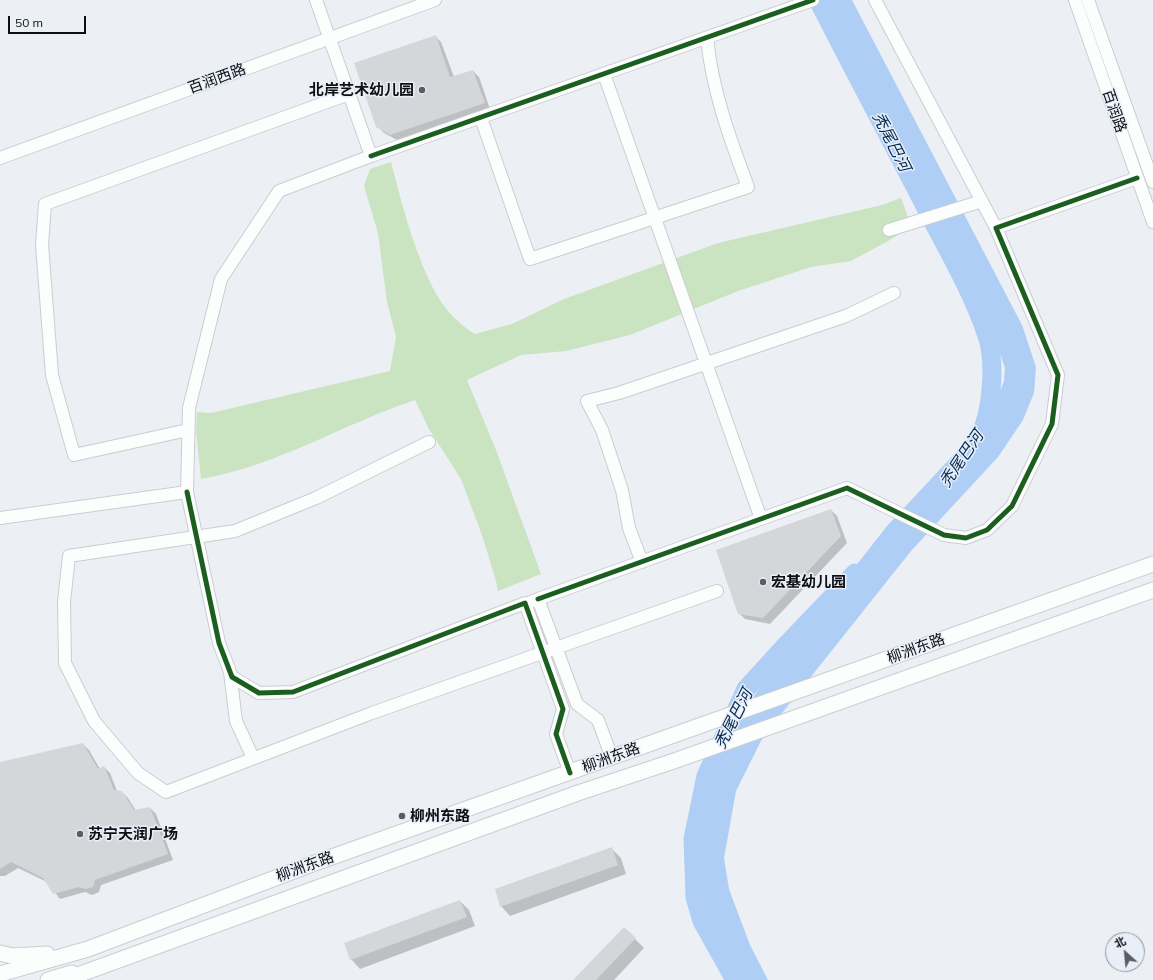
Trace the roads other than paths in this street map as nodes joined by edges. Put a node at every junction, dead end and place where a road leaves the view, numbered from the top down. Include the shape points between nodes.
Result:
1 (316, 0) edge
2 (434, 0) edge
3 (813, 0) edge
4 (875, 0) edge
5 (1075, 0) edge
6 (1088, 0) edge
7 (329, 38) junction
8 (706, 38) junction
9 (604, 74) junction
10 (349, 94) junction
11 (481, 118) junction
12 (371, 156) junction
13 (0, 158) edge
14 (1137, 178) junction
15 (1153, 182) edge
16 (982, 201) junction
17 (655, 219) junction
18 (1153, 222) edge
19 (996, 228) junction
20 (889, 230) dead end
21 (894, 293) dead end
22 (707, 362) junction
23 (188, 430) junction
24 (429, 442) dead end
25 (187, 492) junction
26 (0, 518) edge
27 (761, 519) junction
28 (196, 536) junction
29 (642, 562) junction
30 (1153, 564) edge
31 (1153, 590) edge
32 (717, 591) dead end
33 (538, 599) junction
34 (524, 603) junction
35 (556, 648) junction
36 (543, 653) junction
37 (229, 671) junction
38 (253, 758) junction
39 (612, 758) junction
40 (570, 773) junction
41 (88, 949) junction
42 (146, 949) junction
43 (0, 953) edge
44 (0, 974) edge
45 (48, 980) edge
46 (64, 980) edge

1 - 7 street
2 - 7 street, 百润西路
3 - 8 street
4 - 16 street
5 - 14 street, 百润路
6 - 15 street, 百润路
7 - 10 street
7 - 13 street, 百润西路
8 - 9 street
8 - 17 street via 718,98 748,187
9 - 11 street
9 - 17 street
10 - 12 street
10 - 23 street via 45,204 42,245 52,375 74,455
11 - 12 street
11 - 17 street via 530,259
12 - 23 street via 279,191 221,279 189,408
14 - 18 street, 百润路
14 - 19 street
16 - 19 street
16 - 20 street
17 - 22 street
19 - 27 street via 1058,375 1052,424 1012,506 987,530 966,538 944,535 847,488
21 - 22 street via 846,316
22 - 27 street
22 - 29 street via 619,393 587,401 602,430 622,490 629,528
23 - 25 street
24 - 28 street via 316,498 235,531
25 - 26 street
25 - 28 street
27 - 29 street
28 - 37 street via 219,643
28 - 38 street via 68,556 64,602 65,663 94,721 138,773 166,792
29 - 33 street
30 - 39 main road, 柳洲东路
31 - 42 main road, 柳洲东路
32 - 35 street
33 - 34 street
33 - 35 street
34 - 36 street
34 - 37 street via 293,692 260,693 232,677
35 - 36 street
35 - 39 street via 577,704 598,720
36 - 38 street
36 - 40 street via 563,709 556,734
37 - 38 street via 236,721
39 - 40 main road, 柳洲东路
40 - 41 main road, 柳洲东路 via 315,863
41 - 43 main road via 27,956
41 - 44 main road, 柳洲东路
42 - 45 main road
42 - 46 main road

